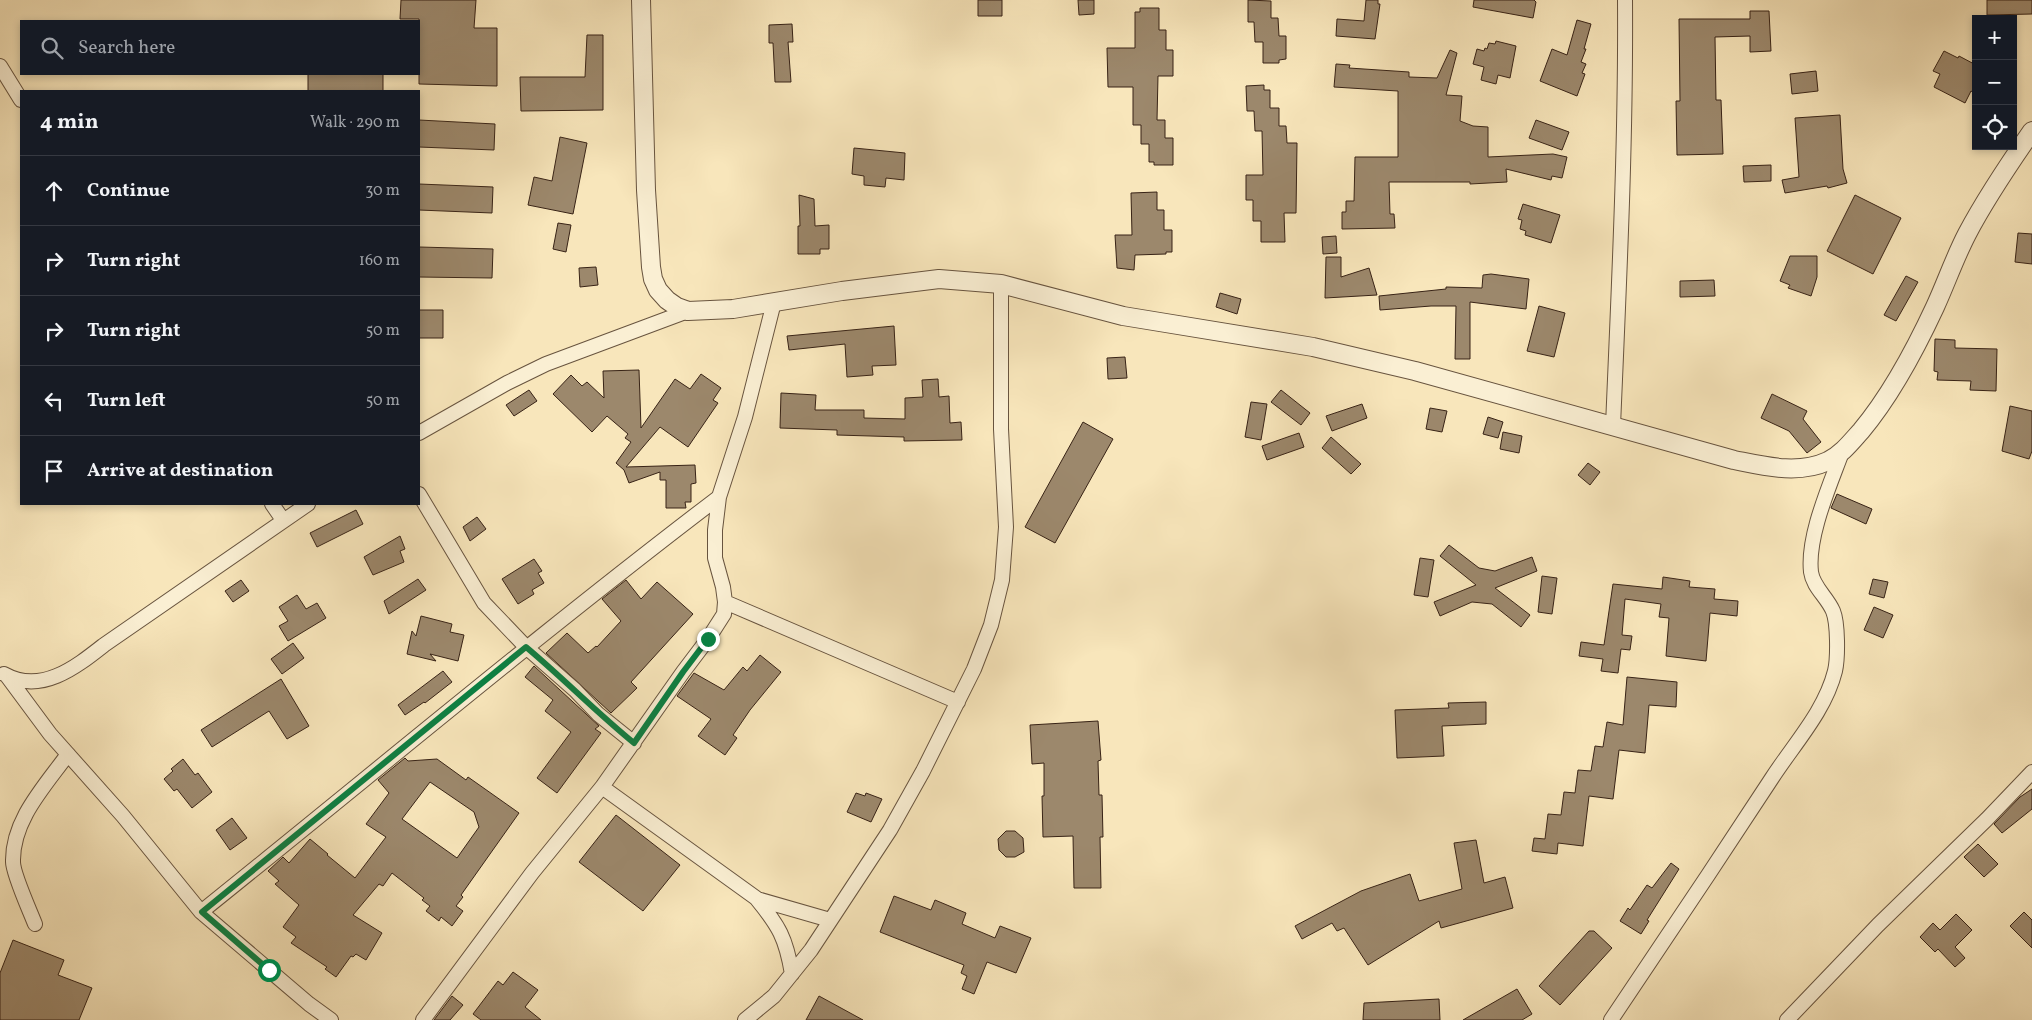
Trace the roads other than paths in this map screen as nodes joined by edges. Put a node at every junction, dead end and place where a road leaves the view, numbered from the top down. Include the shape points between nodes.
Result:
1 (641, 0) edge
2 (1625, 0) edge
3 (0, 66) edge
4 (20, 98) edge
5 (2032, 131) edge
6 (1001, 284) junction
7 (774, 302) junction
8 (688, 311) junction
9 (1613, 426) junction
10 (420, 432) edge
11 (1842, 452) junction
12 (420, 496) edge
13 (720, 497) junction
14 (273, 505) edge
15 (306, 505) edge
16 (283, 520) junction
17 (725, 602) junction
18 (526, 647) junction
19 (4, 673) edge
20 (958, 702) junction
21 (634, 743) junction
22 (68, 754) junction
23 (2032, 772) edge
24 (602, 788) junction
25 (756, 898) junction
26 (202, 912) junction
27 (830, 920) junction
28 (35, 924) dead end
29 (792, 974) junction
30 (331, 1020) edge
31 (423, 1020) edge
32 (745, 1020) edge
33 (1611, 1020) edge
34 (1787, 1020) edge

1 - 8 street via 651,266 653,279 662,295
2 - 9 street via 1623,212
3 - 4 street
5 - 11 street via 1967,234 1934,309 1886,397
6 - 7 street via 939,279
6 - 9 street via 1124,316 1312,347 1415,371
6 - 20 street via 1001,429 1006,527 1002,580 991,625
7 - 8 street
7 - 13 street via 745,417
8 - 10 street via 546,364
9 - 11 street via 1734,460 1769,466 1814,466
11 - 33 street via 1822,507 1811,552 1814,583 1833,611 1835,622 1838,649 1828,690 1815,716
12 - 18 street via 484,603
13 - 17 street via 715,558
13 - 18 street
14 - 16 street
15 - 16 street
16 - 19 street via 60,676 46,680 22,680
17 - 20 street
17 - 21 street via 724,614 718,624
18 - 21 street
18 - 26 street
19 - 22 street
20 - 27 street via 890,830
21 - 24 street
22 - 26 street
22 - 28 street via 21,822 16,840 13,864
23 - 34 street
24 - 25 street
24 - 31 street via 532,873
25 - 27 street
25 - 29 street via 776,922 788,949
26 - 30 street
27 - 29 street
29 - 32 street via 774,996

